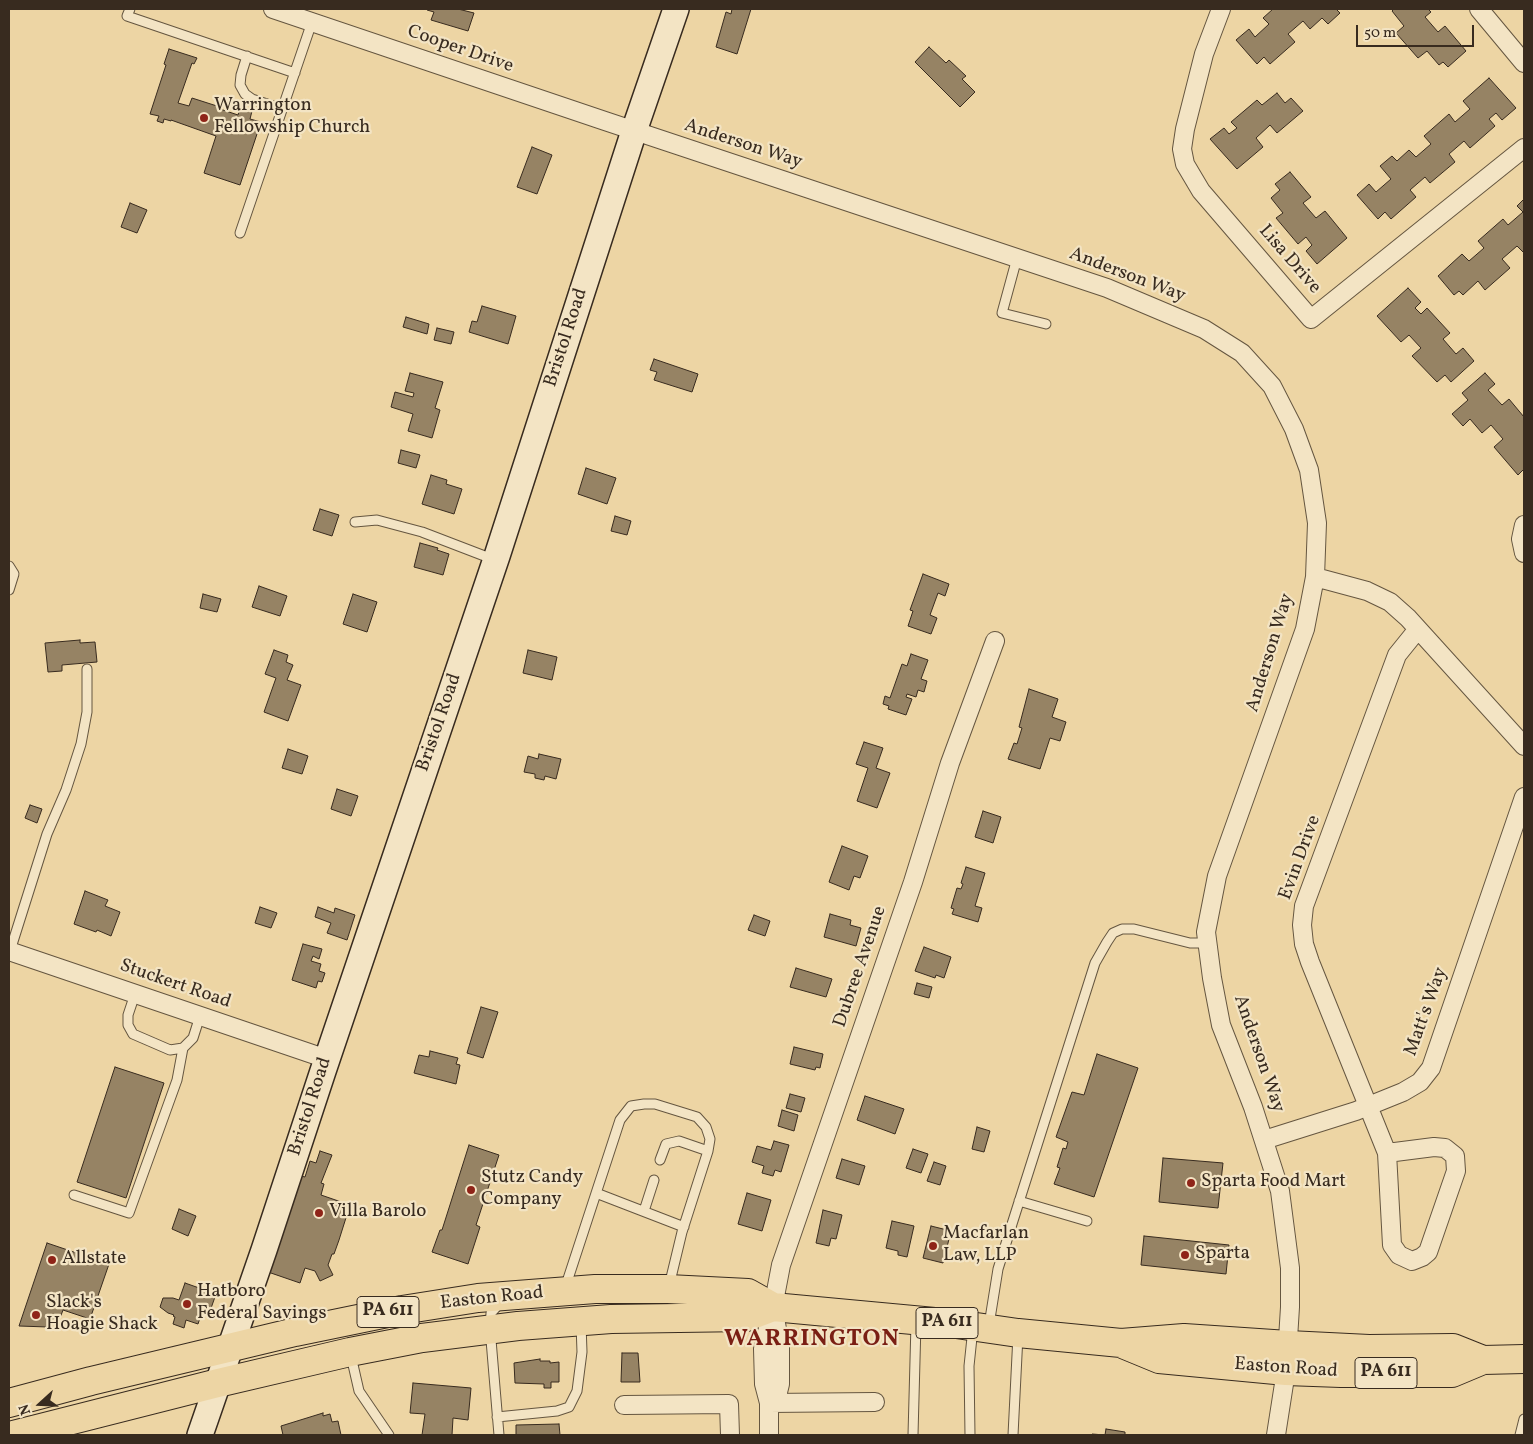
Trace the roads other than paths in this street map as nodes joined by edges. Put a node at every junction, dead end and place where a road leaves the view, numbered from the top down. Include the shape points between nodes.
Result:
1 (272, 9) edge
2 (676, 9) edge
3 (1221, 9) edge
4 (1479, 9) edge
5 (128, 12) edge
6 (312, 22) junction
7 (247, 56) junction
8 (1524, 62) edge
9 (295, 73) junction
10 (282, 109) junction
11 (634, 131) junction
12 (1524, 148) edge
13 (240, 233) dead end
14 (1017, 258) junction
15 (1046, 324) dead end
16 (355, 522) dead end
17 (1524, 525) edge
18 (1524, 553) edge
19 (495, 560) junction
20 (9, 566) edge
21 (1315, 577) junction
22 (9, 590) edge
23 (1418, 629) junction
24 (995, 641) dead end
25 (87, 669) dead end
26 (1524, 746) edge
27 (1524, 797) edge
28 (1207, 943) junction
29 (10, 951) edge
30 (135, 994) junction
31 (200, 1016) junction
32 (182, 1048) junction
33 (327, 1059) junction
34 (1368, 1106) junction
35 (1264, 1140) junction
36 (708, 1151) junction
37 (1387, 1153) junction
38 (660, 1160) dead end
39 (654, 1180) dead end
40 (596, 1193) junction
41 (74, 1195) dead end
42 (1019, 1202) junction
43 (644, 1211) junction
44 (1087, 1221) dead end
45 (684, 1227) junction
46 (668, 1289) junction
47 (564, 1291) junction
48 (512, 1295) junction
49 (774, 1307) junction
50 (916, 1320) junction
51 (581, 1321) junction
52 (981, 1327) junction
53 (490, 1328) junction
54 (1018, 1333) junction
55 (229, 1348) junction
56 (350, 1352) junction
57 (1287, 1358) junction
58 (1524, 1359) edge
59 (218, 1383) junction
60 (875, 1402) dead end
61 (9, 1403) edge
62 (769, 1403) junction
63 (624, 1405) dead end
64 (497, 1417) junction
65 (1524, 1419) edge
66 (13, 1435) edge
67 (200, 1435) edge
68 (389, 1435) edge
69 (499, 1435) edge
70 (730, 1435) edge
71 (769, 1435) edge
72 (912, 1435) edge
73 (970, 1435) edge
74 (1012, 1435) edge
75 (1276, 1435) edge
76 (1520, 1435) edge

1 - 6 street, Cooper Drive
2 - 11 main road, Bristol Road
3 - 12 street, Lisa Drive via 1204,54 1185,129 1182,149 1185,164 1201,191 1311,319
4 - 8 street
5 - 7 lane
6 - 9 lane
6 - 11 street, Cooper Drive
7 - 9 lane
7 - 10 lane via 240,85 245,94
9 - 10 lane
10 - 13 lane
11 - 14 street, Anderson Way
11 - 19 main road, Bristol Road
14 - 15 lane via 1002,313
14 - 21 street, Anderson Way via 1107,288 1204,329 1242,354 1272,386 1294,429 1309,470 1317,523
16 - 19 lane via 376,520 413,530
17 - 18 street
19 - 33 main road, Bristol Road
20 - 22 lane via 14,574
21 - 23 street via 1367,591 1390,602
21 - 28 street, Anderson Way via 1304,630 1217,876 1206,932
23 - 26 street
23 - 34 street, Evin Drive via 1397,655 1304,906 1302,925 1310,962
24 - 49 street, Dubree Avenue via 950,763 913,882 781,1265
25 - 29 lane via 87,712 81,744
27 - 34 street, Matt's Way via 1431,1068 1420,1082
28 - 35 street, Anderson Way via 1221,1025
28 - 42 lane via 1190,943 1134,929 1113,933 1095,963
29 - 30 street, Stuckert Road
30 - 31 street, Stuckert Road
30 - 32 lane via 128,1015 128,1025 133,1034 170,1050
31 - 32 lane via 193,1038
31 - 33 street, Stuckert Road
32 - 41 lane via 177,1080 129,1213
33 - 55 main road, Bristol Road
34 - 35 street, Matt's Way
34 - 37 street, Evin Drive
35 - 57 street, Anderson Way via 1280,1191 1290,1268
36 - 38 lane via 679,1141 666,1144
36 - 40 lane via 709,1132 697,1117 655,1104 631,1106 620,1120
36 - 45 lane
37 - 37 street, Evin Drive via 1445,1148 1455,1156 1456,1170 1428,1252 1412,1261 1399,1255 1392,1245
39 - 43 lane
40 - 43 lane
40 - 47 lane
42 - 44 lane
42 - 52 lane
43 - 45 lane
45 - 46 lane
46 - 47 highway, Easton Road / PA 611
46 - 49 highway, Easton Road / PA 611 via 748,1293
47 - 48 highway, Easton Road / PA 611
48 - 53 lane via 491,1313
48 - 55 highway, Easton Road / PA 611 via 402,1310
49 - 50 highway, Easton Road / PA 611
49 - 51 highway, Easton Road / PA 611 via 747,1317
49 - 62 street, Dubree Avenue via 780,1346 780,1384
50 - 52 highway, Easton Road / PA 611
50 - 72 lane
51 - 53 highway, Easton Road / PA 611
51 - 64 lane via 582,1352 577,1391 569,1407
52 - 54 highway, Easton Road / PA 611
52 - 73 lane via 970,1366
53 - 56 highway, Easton Road / PA 611
53 - 64 lane
54 - 57 highway, Easton Road / PA 611 via 1121,1343 1159,1359
54 - 74 lane
55 - 59 main road, Bristol Road
55 - 61 highway, Easton Road / PA 611
56 - 59 highway, Easton Road / PA 611
56 - 68 lane via 359,1392
57 - 58 highway, Easton Road / PA 611 via 1342,1373 1452,1373 1483,1360
57 - 75 street, Anderson Way
59 - 66 highway, Easton Road / PA 611
59 - 67 main road, Bristol Road
60 - 62 street
62 - 71 street
63 - 70 street via 730,1404
64 - 69 lane
65 - 76 lane

